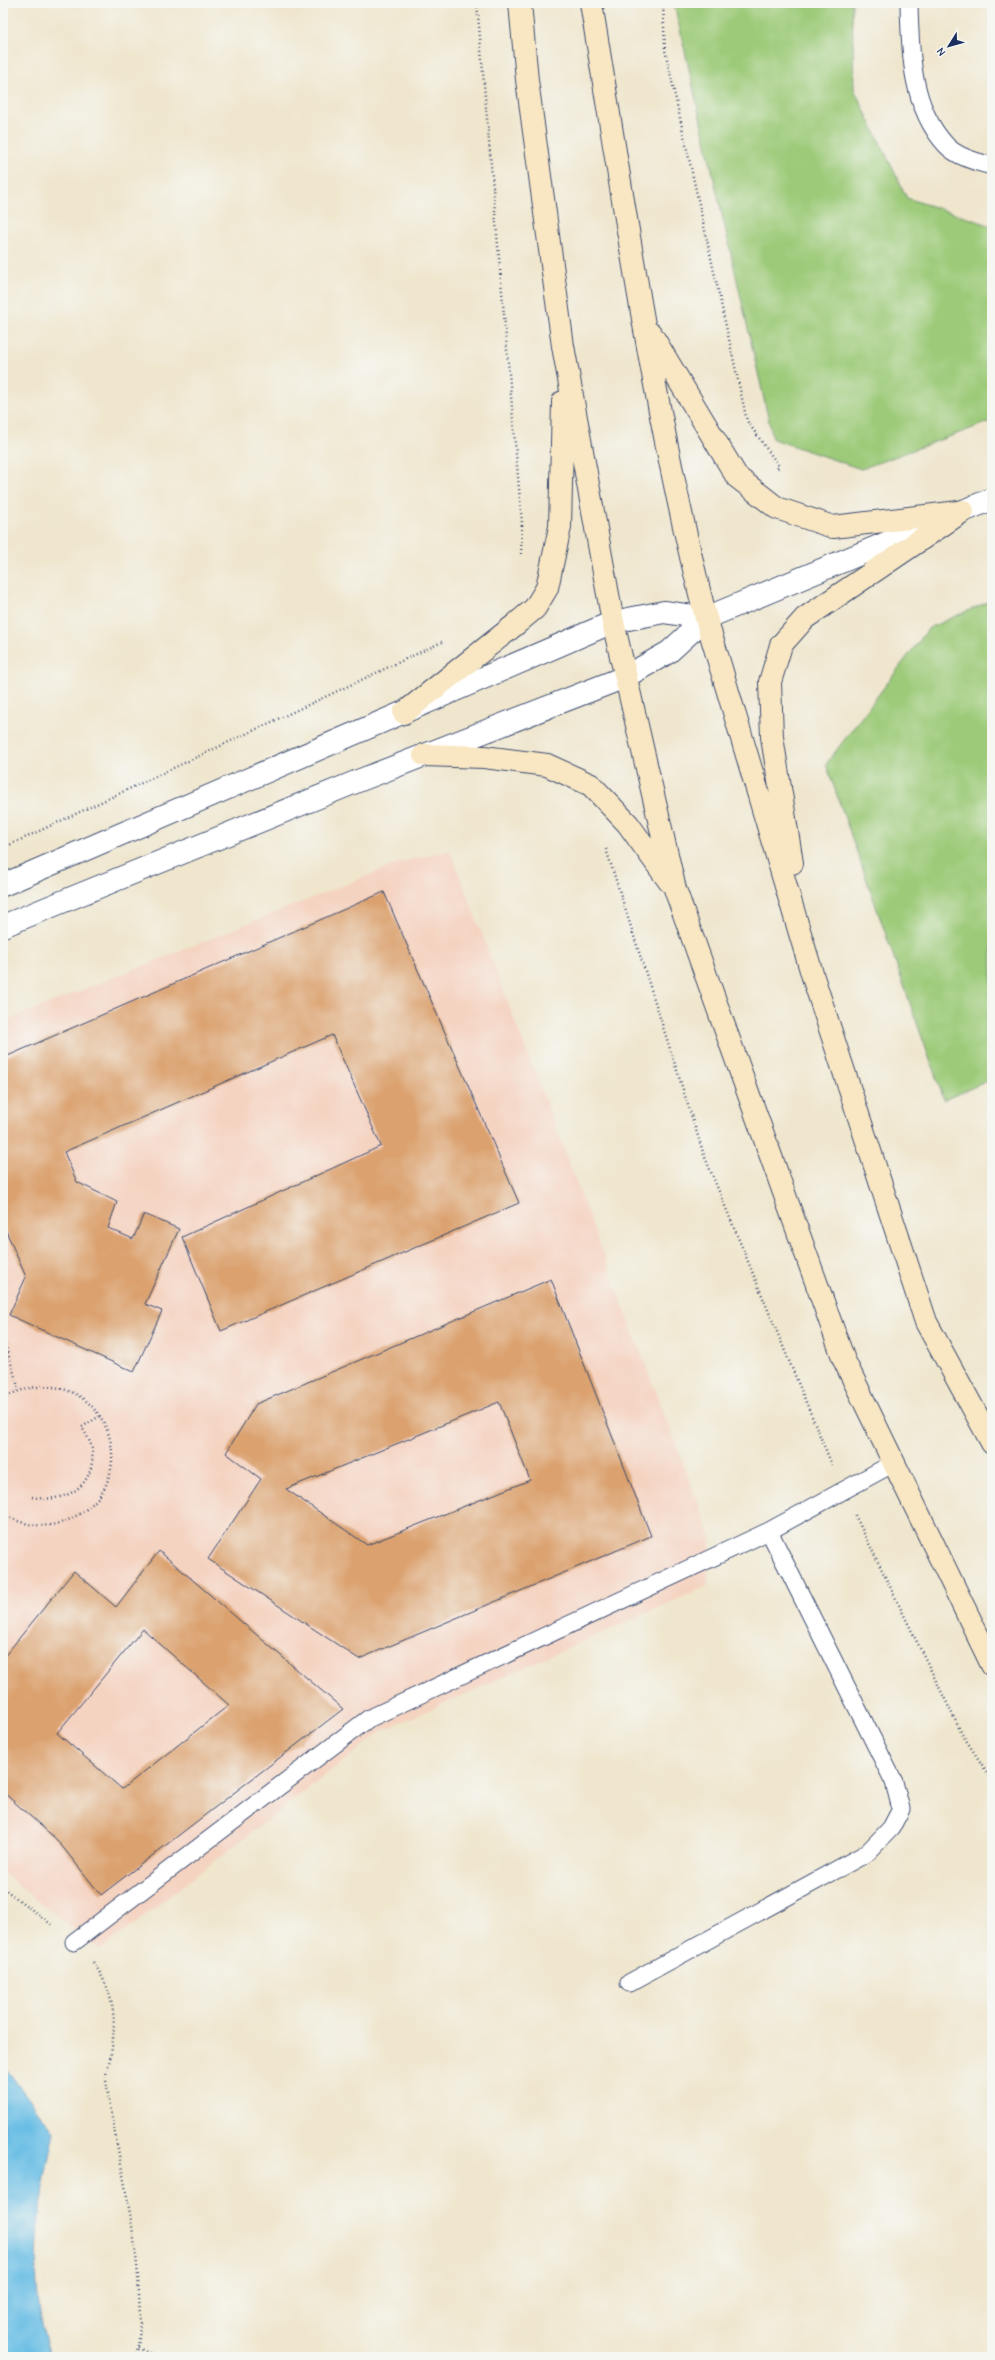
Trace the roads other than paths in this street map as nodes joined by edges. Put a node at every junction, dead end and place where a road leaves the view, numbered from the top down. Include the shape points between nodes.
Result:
1 (520, 3) edge
2 (591, 3) edge
3 (909, 3) edge
4 (992, 166) edge
5 (643, 321) junction
6 (563, 346) junction
7 (992, 499) edge
8 (963, 511) junction
9 (706, 618) junction
10 (613, 622) junction
11 (625, 677) junction
12 (404, 713) junction
13 (424, 755) junction
14 (3, 885) edge
15 (675, 889) junction
16 (3, 926) edge
17 (813, 976) junction
18 (992, 1443) edge
19 (894, 1463) junction
20 (769, 1531) junction
21 (992, 1665) edge
22 (74, 1942) road end
23 (629, 1984) dead end

1 - 6 street via 526,80
2 - 5 street
3 - 4 lane via 913,78 926,114 946,145 972,161
5 - 8 street via 737,477 777,508 833,528
5 - 9 street via 691,559
6 - 10 street
6 - 12 street via 560,527 547,588 535,608 526,616
7 - 8 street
8 - 9 street
8 - 17 street via 805,618 781,645 770,682 772,737 784,820
9 - 10 street via 664,612
9 - 11 street via 669,652
9 - 17 street
10 - 11 street
10 - 12 street
11 - 13 street
11 - 15 street
12 - 14 street
13 - 15 street via 484,757 547,765 591,785 628,824
13 - 16 street
15 - 19 street via 844,1360
17 - 18 street via 926,1322
19 - 20 lane
19 - 21 street
20 - 22 lane via 368,1719
20 - 23 lane via 894,1782 901,1809 891,1828 867,1853

